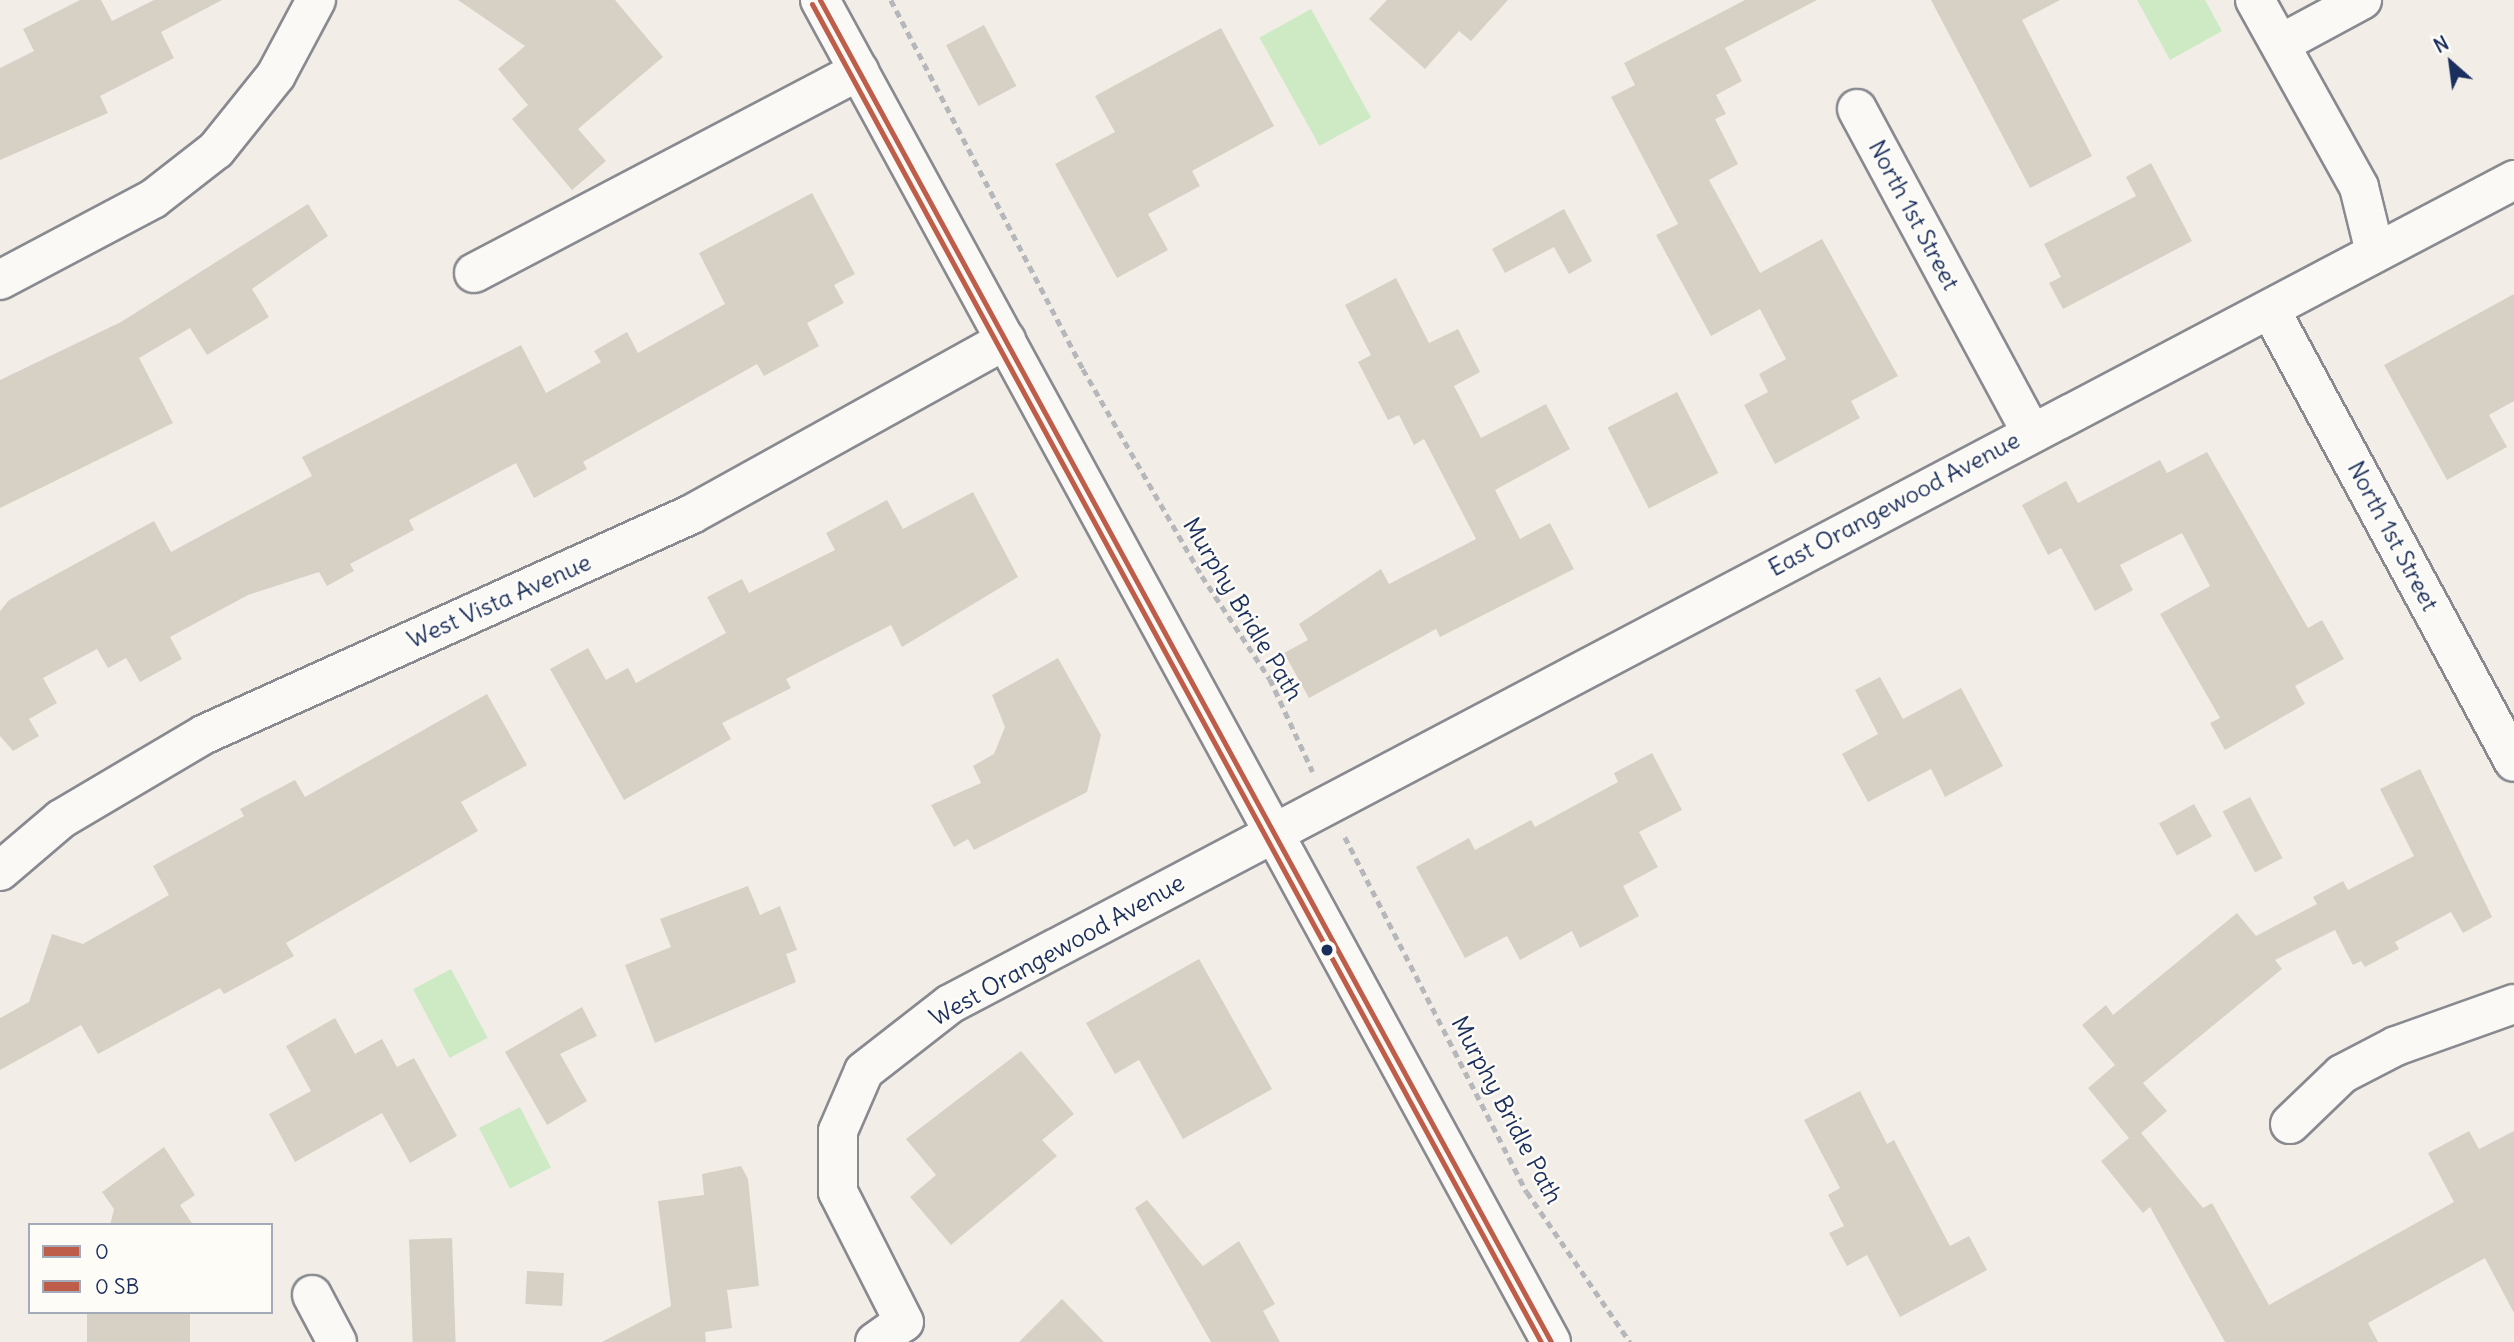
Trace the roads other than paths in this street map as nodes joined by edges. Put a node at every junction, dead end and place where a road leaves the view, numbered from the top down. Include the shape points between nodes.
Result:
1 (316, 0) edge
2 (820, 0) edge
3 (2255, 0) edge
4 (2362, 0) edge
5 (2282, 43) junction
6 (859, 71) junction
7 (1857, 108) dead end
8 (2514, 180) edge
9 (2375, 252) junction
10 (474, 273) dead end
11 (0, 280) edge
12 (2271, 311) junction
13 (1006, 340) junction
14 (2031, 432) junction
15 (2514, 762) edge
16 (1275, 830) junction
17 (0, 871) edge
18 (2514, 1004) edge
19 (2290, 1124) dead end
20 (312, 1295) dead end
21 (890, 1332) edge
22 (337, 1342) edge
23 (1551, 1342) edge

1 - 11 street via 276,75 216,150 153,199
2 - 6 street
3 - 5 street
4 - 5 street
5 - 9 street via 2359,187
6 - 10 street
6 - 13 street
7 - 14 street, North 1st Street
8 - 9 street, East Orangewood Avenue
9 - 12 street, East Orangewood Avenue
12 - 14 street, East Orangewood Avenue
12 - 15 street, North 1st Street
13 - 16 street
13 - 17 street, West Vista Avenue via 692,514 205,734 61,820
14 - 16 street, East Orangewood Avenue
16 - 21 street, West Orangewood Avenue via 950,1004 864,1071 838,1131 838,1192
16 - 23 street
18 - 19 street via 2396,1046 2342,1074
20 - 22 street

